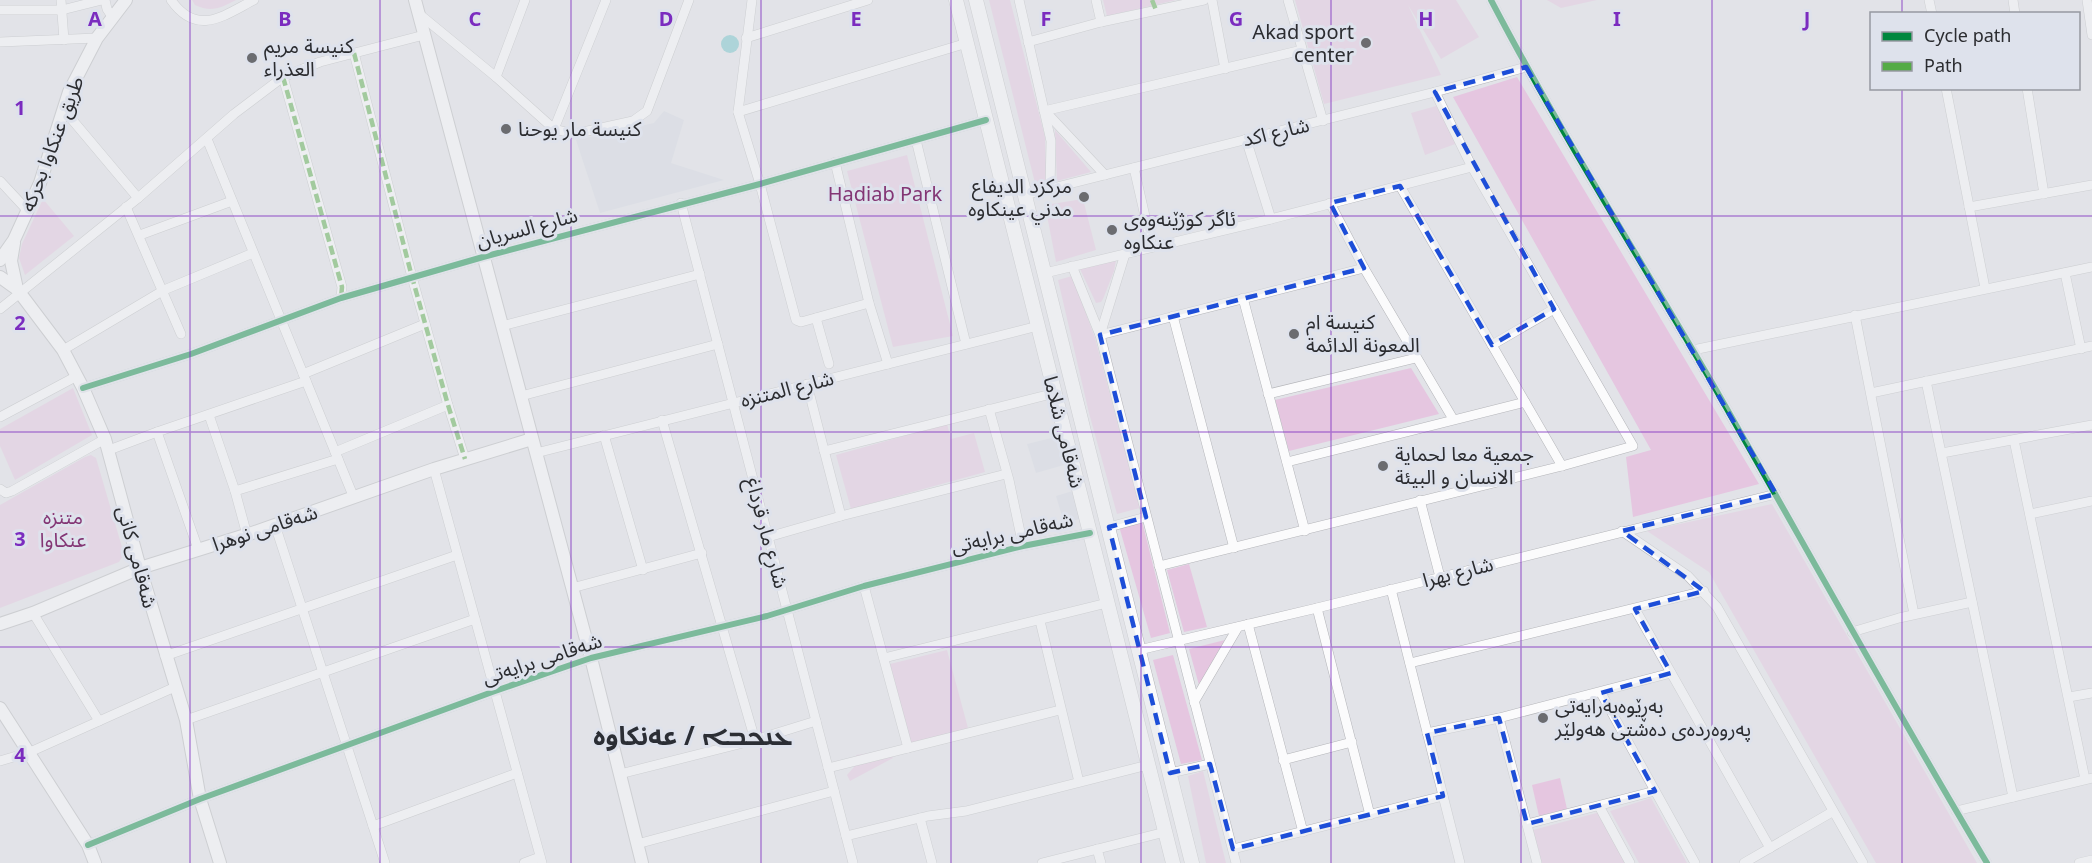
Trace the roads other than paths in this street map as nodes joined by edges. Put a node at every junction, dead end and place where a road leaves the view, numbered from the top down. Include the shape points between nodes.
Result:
1 (104, 0) edge
2 (126, 0) edge
3 (171, 0) edge
4 (254, 0) edge
5 (415, 0) edge
6 (525, 0) edge
7 (606, 0) edge
8 (689, 0) edge
9 (752, 0) edge
10 (868, 0) edge
11 (957, 0) edge
12 (976, 0) edge
13 (1018, 0) edge
14 (1096, 0) edge
15 (1204, 0) edge
16 (1212, 0) edge
17 (1288, 0) edge
18 (1491, 0) edge
19 (2087, 0) edge
20 (62, 5) edge
21 (0, 10) edge
22 (418, 13) junction
23 (113, 18) junction
24 (1101, 22) junction
25 (424, 35) junction
26 (2092, 35) edge
27 (98, 38) junction
28 (746, 38) junction
29 (63, 40) junction
30 (0, 42) edge
31 (1028, 42) junction
32 (967, 43) junction
33 (1302, 50) junction
34 (354, 53) junction
35 (992, 63) junction
36 (1526, 67) junction
37 (973, 68) junction
38 (1225, 69) junction
39 (284, 77) junction
40 (496, 77) junction
41 (998, 89) junction
42 (1946, 90) edge
43 (2027, 90) edge
44 (1435, 92) junction
45 (980, 94) junction
46 (64, 110) junction
47 (1044, 111) junction
48 (738, 112) junction
49 (986, 120) junction
50 (1323, 121) junction
51 (554, 129) junction
52 (1246, 139) junction
53 (207, 140) junction
54 (916, 140) junction
55 (835, 162) junction
56 (1472, 167) junction
57 (1134, 168) junction
58 (1105, 175) junction
59 (0, 182) edge
60 (760, 184) junction
61 (2092, 185) edge
62 (1400, 186) junction
63 (1050, 189) junction
64 (2044, 194) junction
65 (1025, 195) junction
66 (138, 198) junction
67 (232, 201) junction
68 (681, 203) junction
69 (1330, 203) junction
70 (126, 207) junction
71 (1969, 207) junction
72 (27, 210) junction
73 (1271, 219) junction
74 (140, 235) junction
75 (14, 240) junction
76 (1152, 247) junction
77 (253, 253) junction
78 (1125, 254) junction
79 (483, 257) junction
80 (0, 260) edge
81 (1072, 266) junction
82 (2092, 267) edge
83 (1364, 268) junction
84 (1045, 273) junction
85 (2066, 273) junction
86 (700, 274) junction
87 (0, 277) edge
88 (412, 277) junction
89 (1985, 288) junction
90 (164, 290) junction
91 (18, 291) junction
92 (341, 298) junction
93 (1243, 298) junction
94 (869, 303) junction
95 (0, 309) edge
96 (1554, 309) junction
97 (1855, 315) junction
98 (1173, 316) junction
99 (816, 318) junction
100 (281, 319) junction
101 (425, 324) junction
102 (502, 326) junction
103 (1038, 326) junction
104 (182, 334) dead end
105 (1100, 335) junction
106 (718, 344) junction
107 (966, 344) junction
108 (1492, 345) junction
109 (2092, 346) edge
110 (2081, 348) junction
111 (63, 350) junction
112 (1693, 350) junction
113 (1416, 358) junction
114 (829, 364) dead end
115 (888, 364) junction
116 (77, 376) junction
117 (305, 378) junction
118 (1926, 381) junction
119 (807, 384) junction
120 (83, 388) junction
121 (1055, 393) junction
122 (1871, 393) junction
123 (1268, 394) junction
124 (520, 396) junction
125 (733, 402) junction
126 (1525, 402) junction
127 (448, 405) junction
128 (989, 410) junction
129 (209, 415) junction
130 (0, 417) edge
131 (1453, 419) junction
132 (662, 420) junction
133 (2092, 424) edge
134 (157, 432) junction
135 (604, 435) junction
136 (532, 439) junction
137 (2014, 440) junction
138 (107, 445) junction
139 (824, 451) junction
140 (536, 453) junction
141 (1090, 453) junction
142 (1942, 453) junction
143 (337, 455) junction
144 (1071, 458) junction
145 (465, 459) junction
146 (1287, 462) junction
147 (1562, 466) junction
148 (434, 469) junction
149 (1006, 474) junction
150 (3, 491) edge
151 (235, 491) junction
152 (1776, 494) junction
153 (354, 498) junction
154 (1420, 500) junction
155 (2092, 501) edge
156 (2030, 514) junction
157 (841, 516) junction
158 (1146, 517) junction
159 (275, 525) junction
160 (1109, 527) junction
161 (1305, 531) junction
162 (1622, 531) junction
163 (1090, 533) junction
164 (248, 534) junction
165 (768, 537) junction
166 (1023, 546) junction
167 (1234, 548) junction
168 (198, 549) junction
169 (702, 553) junction
170 (458, 555) junction
171 (1159, 566) junction
172 (140, 568) junction
173 (643, 570) junction
174 (1440, 577) junction
175 (864, 586) junction
176 (572, 588) junction
177 (1391, 589) junction
178 (1704, 591) junction
179 (1972, 602) junction
180 (1107, 603) junction
181 (302, 607) junction
182 (1317, 608) junction
183 (1635, 609) junction
184 (787, 610) junction
185 (33, 613) junction
186 (1914, 614) junction
187 (475, 619) junction
188 (1040, 621) junction
189 (0, 624) edge
190 (1248, 624) junction
191 (723, 627) junction
192 (1238, 627) junction
193 (1852, 632) junction
194 (1179, 641) junction
195 (1139, 650) junction
196 (165, 656) junction
197 (591, 658) junction
198 (884, 658) junction
199 (1410, 663) junction
200 (323, 673) junction
201 (1671, 674) junction
202 (175, 687) junction
203 (495, 691) junction
204 (1601, 693) junction
205 (2092, 693) edge
206 (2069, 697) junction
207 (1194, 702) junction
208 (0, 708) edge
209 (1060, 710) junction
210 (1499, 718) junction
211 (186, 720) junction
212 (99, 721) junction
213 (816, 722) junction
214 (1427, 733) junction
215 (755, 740) junction
216 (1352, 742) junction
217 (347, 746) junction
218 (908, 748) junction
219 (30, 752) junction
220 (1283, 760) junction
221 (0, 761) edge
222 (1210, 764) junction
223 (1148, 765) junction
224 (828, 768) junction
225 (517, 773) junction
226 (1170, 773) junction
227 (620, 774) junction
228 (2088, 778) edge
229 (1079, 782) junction
230 (834, 791) junction
231 (1655, 791) junction
232 (1443, 796) junction
233 (2013, 797) junction
234 (200, 799) junction
235 (1599, 806) junction
236 (1956, 811) junction
237 (1832, 812) junction
238 (1370, 815) junction
239 (920, 818) junction
240 (1527, 824) junction
241 (373, 826) junction
242 (1165, 832) junction
243 (1303, 832) junction
244 (846, 836) junction
245 (637, 844) junction
246 (88, 845) junction
247 (1770, 848) junction
248 (1097, 849) junction
249 (1233, 849) junction
250 (541, 860) edge
251 (2092, 860) edge
252 (95, 863) edge
253 (220, 863) edge
254 (385, 863) edge
255 (524, 863) edge
256 (642, 863) edge
257 (853, 863) edge
258 (932, 863) edge
259 (1042, 863) edge
260 (1101, 863) edge
261 (1173, 863) edge
262 (1192, 863) edge
263 (1236, 863) edge
264 (1460, 863) edge
265 (1537, 863) edge
266 (1630, 863) edge
267 (1695, 863) edge
268 (1744, 863) edge
269 (1863, 863) edge
270 (1987, 863) edge
271 (2079, 863) edge

1 - 20 street
1 - 23 street
2 - 23 street, طريق عنكاوا بحركه
3 - 4 street via 184,15 204,22
5 - 22 street
6 - 40 street
7 - 51 street
8 - 51 street via 647,111 633,121 574,134
9 - 28 street
10 - 28 street
11 - 32 main road, شەقامی شلاما
12 - 35 main road, شەقامی شلاما
13 - 31 street
14 - 24 street
15 - 24 street
16 - 38 street
17 - 33 street
18 - 36 street
19 - 26 street
20 - 21 street
20 - 29 street
22 - 25 street
22 - 40 street
23 - 27 street, طريق عنكاوا بحركه
24 - 31 street
25 - 34 street
25 - 79 street
27 - 29 street
27 - 46 street, طريق عنكاوا بحركه via 69,92
28 - 48 street
29 - 30 street
31 - 47 street
32 - 37 main road, شەقامی شلاما
32 - 48 street
33 - 38 street
33 - 50 street
34 - 39 street
34 - 88 street
35 - 37 main road via 985,74
35 - 41 main road, شەقامی شلاما
36 - 44 street, شارع اكد
36 - 112 street
37 - 45 main road, شەقامی شلاما
38 - 47 street
39 - 53 street via 234,114
39 - 92 street via 342,287
40 - 51 street
41 - 45 main road via 987,83
41 - 65 main road, شەقامی شلاما
42 - 71 street
43 - 64 street
44 - 50 street, شارع اكد
44 - 56 street
45 - 49 main road, شەقامی شلاما
46 - 66 street
46 - 72 street, طريق عنكاوا بحركه
47 - 58 street
47 - 63 street via 1051,141
48 - 60 street
49 - 54 street, شارع السريان
49 - 103 main road, شەقامی شلاما
50 - 52 street, شارع اكد
52 - 57 street, شارع اكد
52 - 73 street
53 - 66 street
53 - 67 street
54 - 55 street, شارع السريان
54 - 107 street
55 - 60 street, شارع السريان
55 - 94 street
56 - 62 street
56 - 96 street
57 - 58 street, شارع اكد
57 - 76 street
58 - 63 street, شارع اكد
59 - 72 street
60 - 68 street, شارع السريان
60 - 99 street via 796,320
61 - 64 street
62 - 69 street
62 - 108 street
63 - 65 street, شارع اكد
64 - 71 street
65 - 84 main road, شەقامی شلاما
66 - 70 street
67 - 74 street
67 - 77 street
68 - 79 street, شارع السريان
68 - 86 street, شارع مار قرداغ
69 - 73 street
69 - 83 street
70 - 74 street
70 - 91 street
71 - 89 street
72 - 75 street, طريق عنكاوا بحركه
73 - 76 street
74 - 90 street
75 - 80 street, طريق عنكاوا بحركه
75 - 91 street via 11,261
76 - 78 street
77 - 90 street
77 - 100 street
78 - 81 street
78 - 105 street
79 - 88 street, شارع السريان
79 - 102 street
81 - 84 street
81 - 105 street
82 - 85 street
83 - 93 street
83 - 113 street
84 - 141 main road, شەقامی شلاما
85 - 89 street
85 - 110 street
86 - 102 street
86 - 106 street, شارع مار قرداغ
87 - 91 street, شەقامی کانی
88 - 92 street, شارع السريان
88 - 101 street
89 - 97 street
90 - 104 street
90 - 111 street
91 - 95 street
91 - 111 street, شەقامی کانی
92 - 100 street, شارع السريان
93 - 98 street
93 - 123 street
94 - 99 street
94 - 115 street
96 - 108 street
96 - 147 street via 1633,447
97 - 112 street
97 - 122 street
98 - 105 street
98 - 167 street
99 - 114 street
100 - 117 street
100 - 120 street, شارع السريان via 191,354
101 - 117 street
101 - 127 street
102 - 124 street
103 - 107 street, شارع المتنزه
103 - 121 main road, شەقامی شلاما
105 - 158 street
106 - 124 street
106 - 125 street, شارع مار قرداغ
107 - 115 street, شارع المتنزه
108 - 126 street
109 - 110 street
110 - 118 street
111 - 116 street, شەقامی کانی
112 - 152 street
113 - 123 street
113 - 131 street
115 - 119 street, شارع المتنزه
116 - 120 street, شەقامی کانی
116 - 130 street
117 - 129 street
117 - 143 street
118 - 122 street
118 - 142 street
119 - 125 street, شارع المتنزه
119 - 139 street
120 - 138 street, شەقامی کانی
121 - 128 street
121 - 144 main road, شەقامی شلاما
122 - 186 street
123 - 146 street
124 - 136 street
125 - 132 street, شارع المتنزه
125 - 165 street, شارع مار قرداغ
126 - 131 street
126 - 147 street
127 - 143 street
127 - 145 street
128 - 139 street
128 - 149 street
129 - 134 street
129 - 151 street
131 - 146 street
132 - 135 street, شارع المتنزه
132 - 169 street
133 - 137 street
134 - 138 street
134 - 168 street
135 - 140 street, شارع المتنزه
135 - 173 street
136 - 140 street
136 - 145 street, شەقامی نوهرا
137 - 142 street
137 - 156 street
138 - 150 street
138 - 172 street, شەقامی کانی
139 - 157 street
140 - 176 street
141 - 144 main road
141 - 160 main road, شەقامی شلاما
142 - 179 street
143 - 151 street
143 - 153 street
144 - 163 main road, شەقامی شلاما
145 - 148 street, شەقامی نوهرا
146 - 161 street
147 - 154 street
148 - 153 street, شەقامی نوهرا
148 - 170 street
149 - 157 street
149 - 166 street
151 - 164 street
152 - 162 street, شارع بهرا
152 - 193 street
153 - 159 street, شەقامی نوهرا
154 - 161 street
154 - 174 street
155 - 156 street
156 - 206 street
157 - 165 street
158 - 160 street
158 - 171 street
159 - 164 street, شەقامی نوهرا
159 - 181 street
160 - 195 main road, شەقامی شلاما
161 - 167 street
162 - 174 street, شارع بهرا
162 - 178 street
163 - 166 street, شەقامی برایەتی
163 - 180 main road, شەقامی شلاما
164 - 168 street, شەقامی نوهرا
165 - 184 street, شارع مار قرداغ
166 - 175 street, شەقامی برایەتی
167 - 171 street
168 - 172 street, شەقامی نوهرا
169 - 173 street
169 - 191 street
170 - 181 street
170 - 187 street
171 - 194 street
172 - 185 street, شەقامی نوهرا
172 - 196 street, شەقامی کانی
173 - 176 street
174 - 177 street, شارع بهرا
175 - 184 street, شەقامی برایەتی
175 - 198 street
176 - 197 street
177 - 182 street, شارع بهرا
177 - 199 street
178 - 183 street
178 - 237 street via 1717,607
179 - 186 street
179 - 233 street
180 - 188 street
180 - 223 main road, شەقامی شلاما
181 - 196 street
181 - 200 street
182 - 190 street, شارع بهرا
182 - 216 street
183 - 199 street
183 - 201 street
184 - 191 street, شەقامی برایەتی
184 - 213 street, شارع مار قرداغ
185 - 189 street, شەقامی نوهرا
185 - 212 street
186 - 193 street
187 - 200 street
187 - 203 street
188 - 198 street
188 - 209 street
190 - 192 street, شارع بهرا
190 - 220 street
191 - 197 street, شەقامی برایەتی
191 - 215 street
192 - 194 street, شارع بهرا
192 - 207 street
193 - 236 street
194 - 195 street, شارع بهرا
194 - 207 street
195 - 226 main road, شەقامی شلاما
196 - 202 street, شەقامی کانی
197 - 203 street, شەقامی برایەتی
197 - 227 street
198 - 218 street
199 - 214 street
200 - 211 street
200 - 217 street
201 - 204 street
201 - 247 street
202 - 211 street, شەقامی کانی
202 - 212 street
203 - 217 street, شەقامی برایەتی
203 - 225 street
204 - 210 street
204 - 231 street
205 - 206 street
206 - 228 street
207 - 222 street
208 - 219 street
209 - 218 street
209 - 229 street
210 - 214 street
210 - 240 street
211 - 234 street, شەقامی کانی
212 - 219 street
213 - 215 street
213 - 224 street, شارع مار قرداغ
214 - 232 street
215 - 227 street
216 - 220 street
216 - 238 street
217 - 234 street, شەقامی برایەتی
217 - 241 street
218 - 224 street
219 - 221 street
219 - 246 street
220 - 243 street
222 - 226 street
222 - 249 street
223 - 229 street
223 - 242 main road, شەقامی شلاما
224 - 230 street, شارع مار قرداغ
225 - 241 street
225 - 250 street
226 - 262 main road, شەقامی شلاما
227 - 245 street
228 - 233 street
229 - 239 street via 966,811
230 - 244 street, شارع مار قرداغ
230 - 245 street
231 - 235 street
231 - 267 street
232 - 238 street
232 - 264 street
233 - 236 street
234 - 246 street, شەقامی برایەتی
234 - 253 street, شەقامی کانی
235 - 240 street
235 - 266 street
236 - 270 street
237 - 247 street
237 - 269 street
238 - 243 street
239 - 244 street
239 - 258 street
240 - 265 street
241 - 254 street
242 - 248 street
242 - 261 main road, شەقامی شلاما
243 - 249 street
244 - 257 street, شارع مار قرداغ
245 - 256 street
246 - 252 street
247 - 268 street
248 - 259 street
248 - 260 street
249 - 263 street
250 - 255 street
251 - 271 street

